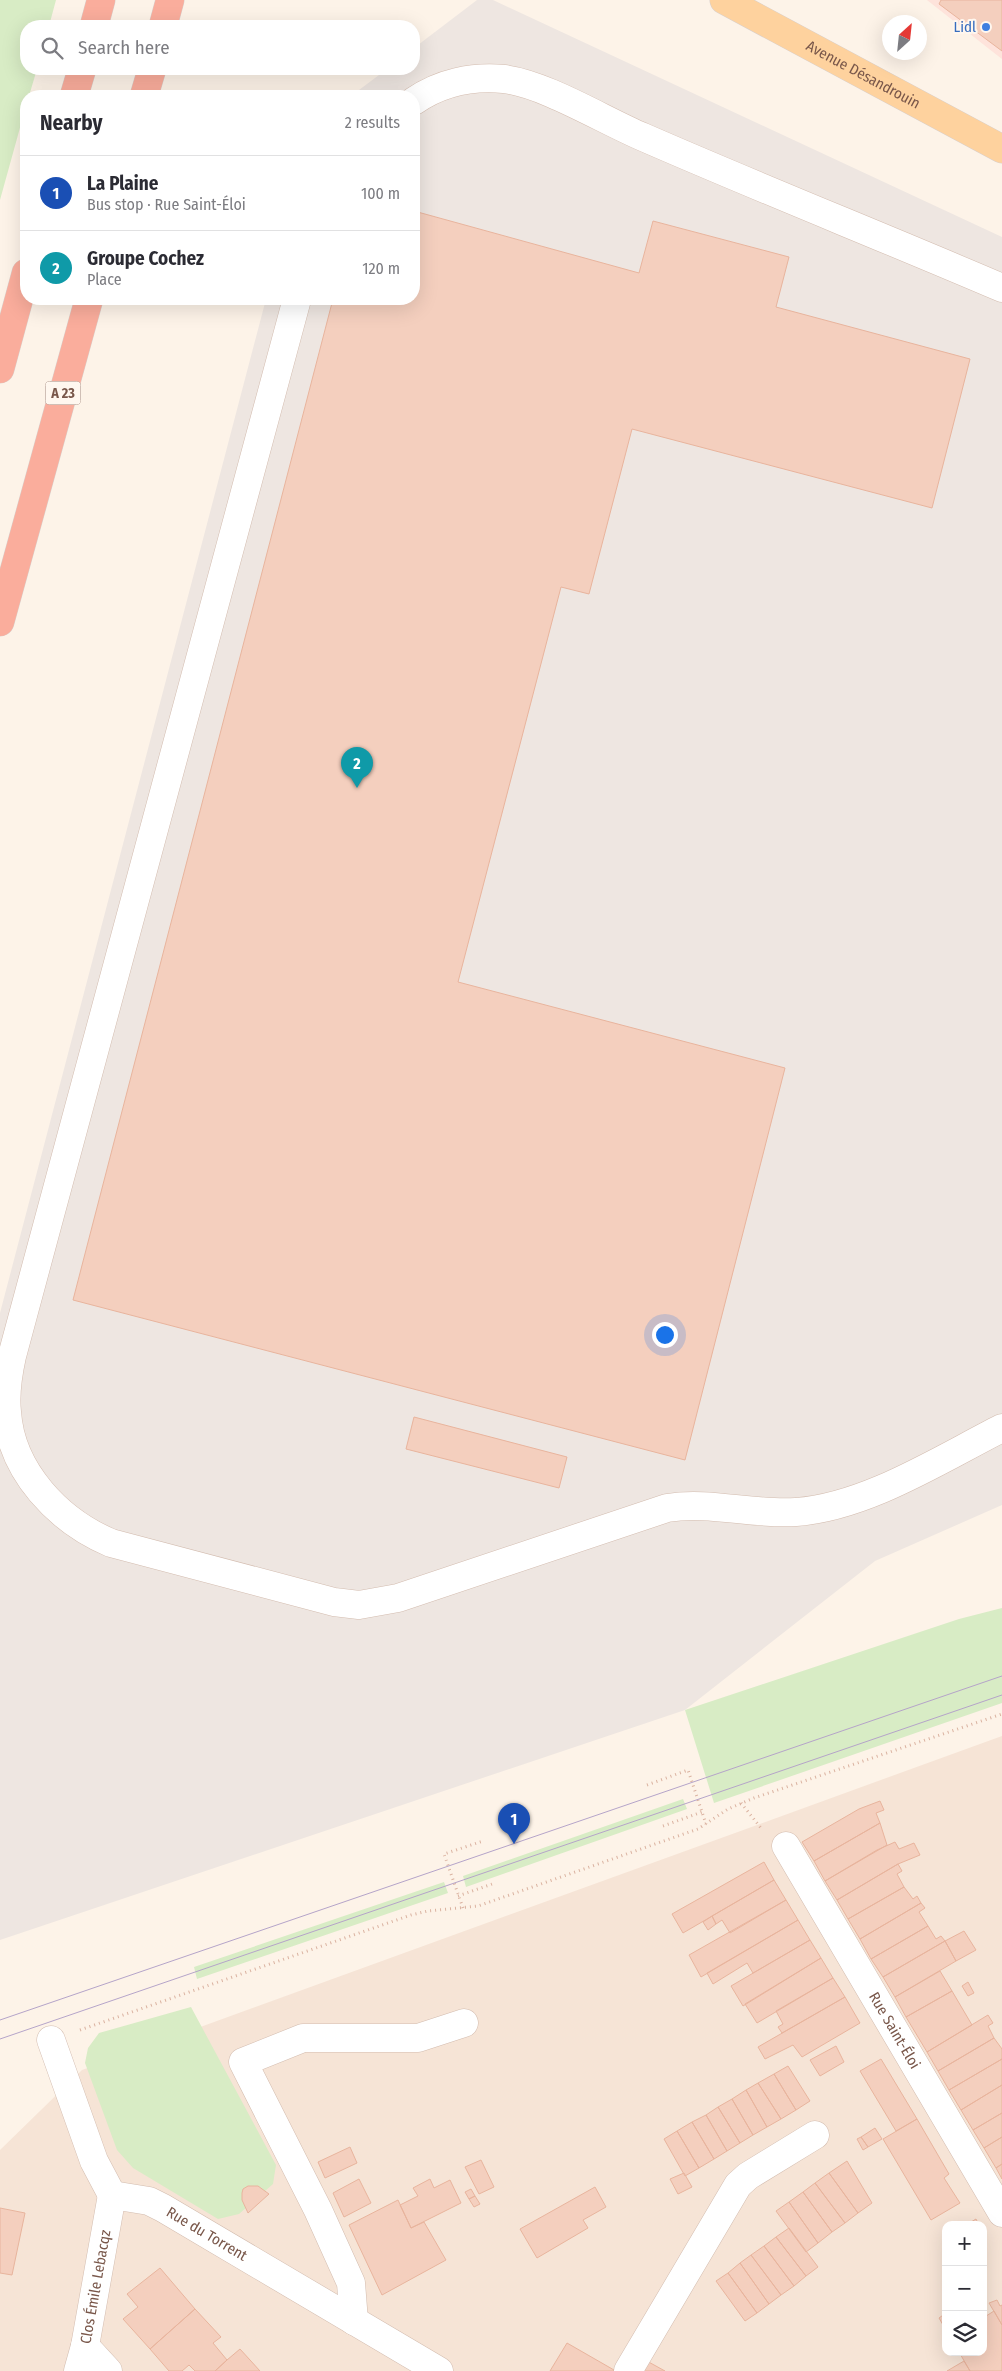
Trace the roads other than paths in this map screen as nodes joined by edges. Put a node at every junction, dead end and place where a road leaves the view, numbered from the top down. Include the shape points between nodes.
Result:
1 (101, 0) edge
2 (170, 0) edge
3 (724, 0) edge
4 (96, 20) edge
5 (165, 20) edge
6 (80, 75) edge
7 (150, 75) edge
8 (76, 90) edge
9 (146, 90) edge
10 (420, 97) edge
11 (1002, 149) edge
12 (1002, 288) edge
13 (20, 295) edge
14 (87, 305) edge
15 (295, 305) edge
16 (0, 369) edge
17 (0, 622) edge
18 (1002, 1428) edge
19 (786, 1846) dead end
20 (464, 2023) dead end
21 (51, 2040) road end
22 (816, 2135) dead end
23 (112, 2195) junction
24 (1002, 2213) edge
25 (354, 2321) junction
26 (82, 2359) edge
27 (108, 2371) edge
28 (439, 2371) edge
29 (628, 2371) edge

1 - 4 highway
2 - 5 highway
3 - 11 main road, Avenue Désandrouin
6 - 8 highway
7 - 9 highway
10 - 12 street via 434,89 464,80 504,79 534,86 641,136
13 - 16 highway
14 - 17 highway, A 23
15 - 18 street via 12,1356 6,1396 7,1414 11,1434 27,1472 38,1488 72,1522 111,1543 334,1602 359,1605 398,1598 667,1508 706,1505 793,1512 824,1509 876,1492
19 - 24 street, Rue Saint-Éloi
20 - 25 street via 418,2038 303,2038 243,2062 351,2283
21 - 23 street via 94,2161
22 - 29 street via 738,2185
23 - 25 street, Rue du Torrent via 149,2201 163,2208
23 - 26 street, Clos Émile Lebacqz
25 - 28 street, Rue du Torrent
26 - 27 street, Clos Émile Lebacqz

